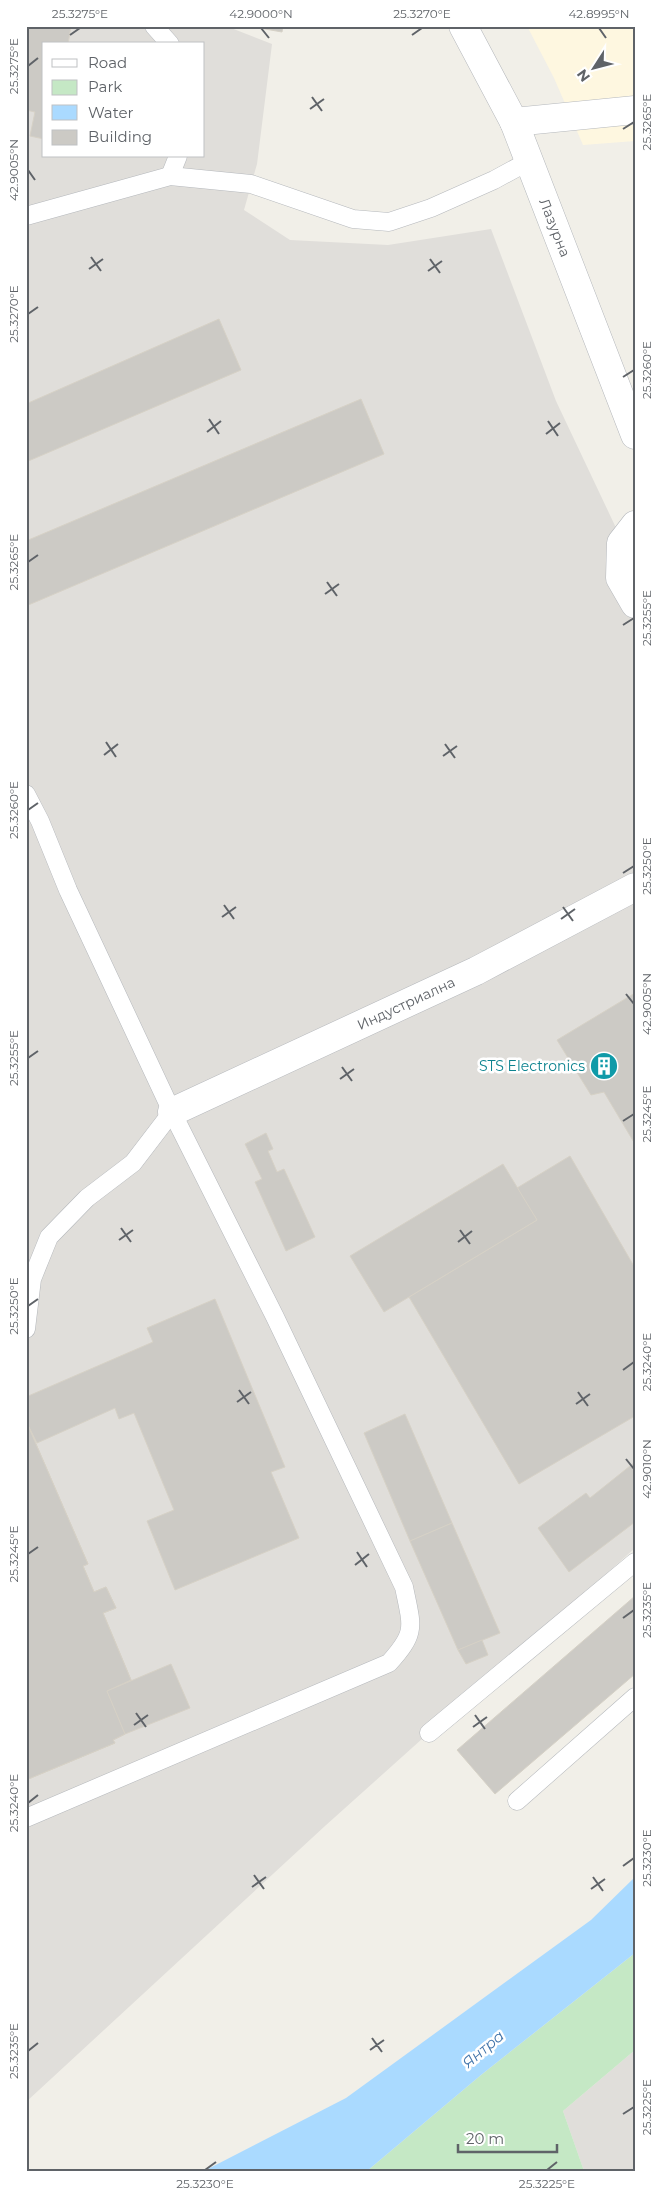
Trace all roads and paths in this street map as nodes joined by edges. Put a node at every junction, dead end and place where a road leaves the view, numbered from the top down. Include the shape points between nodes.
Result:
1 (154, 26) edge
2 (463, 26) edge
3 (168, 42) edge
4 (635, 110) edge
5 (514, 122) junction
6 (177, 158) edge
7 (529, 161) junction
8 (170, 176) junction
9 (26, 216) edge
10 (635, 435) edge
11 (635, 525) edge
12 (635, 604) edge
13 (26, 794) edge
14 (635, 887) edge
15 (172, 1112) junction
16 (26, 1329) edge
17 (635, 1562) edge
18 (635, 1697) edge
19 (429, 1733) dead end
20 (517, 1801) dead end
21 (26, 1818) edge

1 - 3 lane
2 - 5 street, Лазурна
4 - 5 street
5 - 7 street, Лазурна
6 - 8 lane
7 - 8 lane via 440,204 389,222 353,219 251,184
7 - 10 street, Лазурна
8 - 9 lane
11 - 12 street via 621,543 620,578
13 - 15 lane
14 - 15 street, Индустриална via 476,972
15 - 16 lane via 133,1163 87,1198 49,1236 32,1279
15 - 21 lane via 275,1317 404,1587 411,1629 406,1644 389,1663
17 - 19 lane
18 - 20 lane

